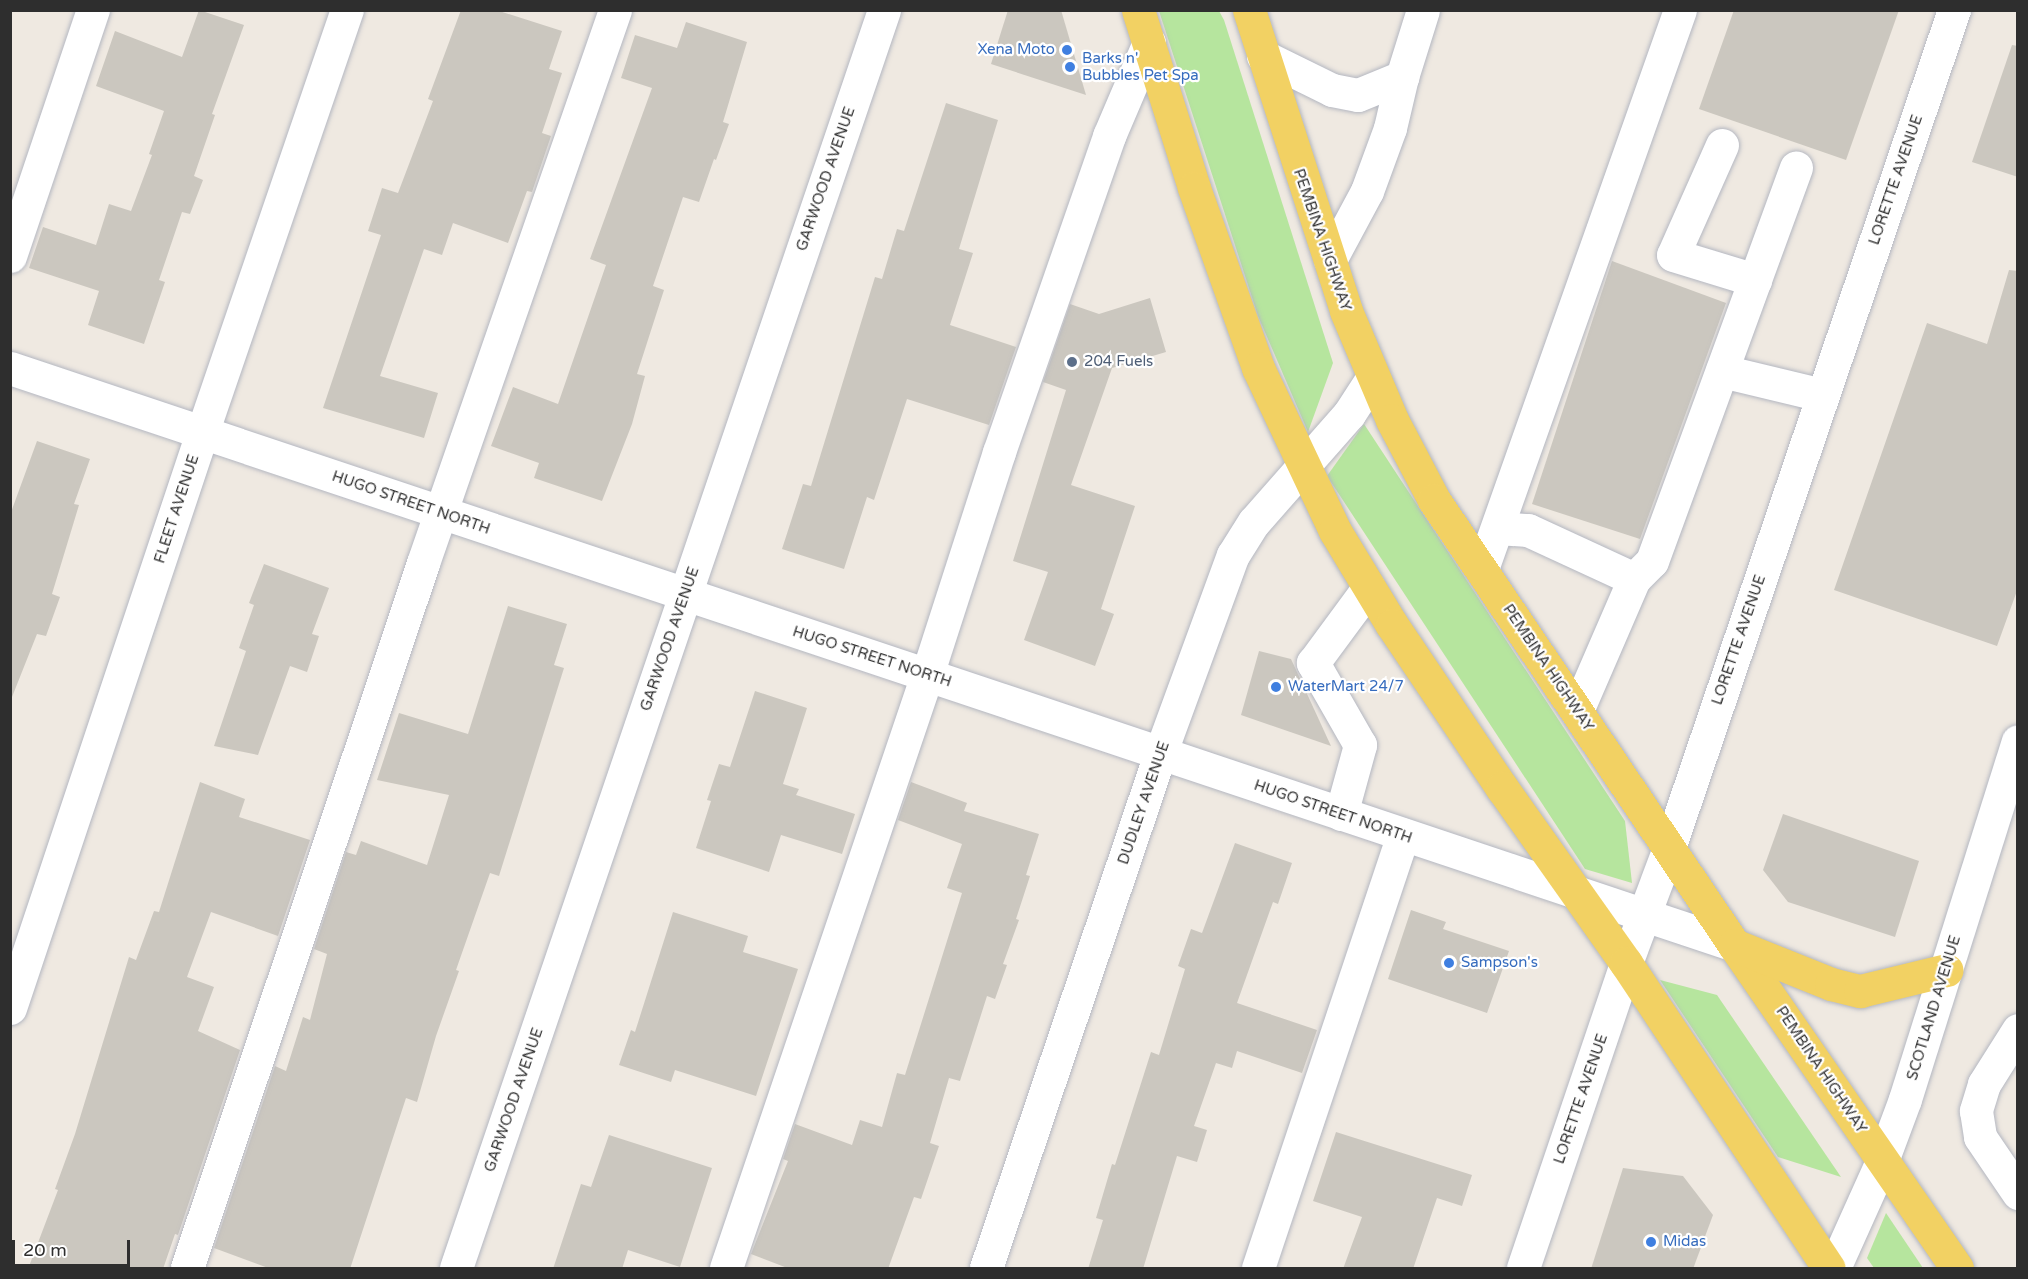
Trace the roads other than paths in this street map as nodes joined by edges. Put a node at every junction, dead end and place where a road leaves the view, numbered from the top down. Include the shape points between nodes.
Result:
1 (93, 10) edge
2 (347, 10) edge
3 (615, 10) edge
4 (884, 10) edge
5 (1138, 10) edge
6 (1249, 10) edge
7 (1423, 10) edge
8 (1680, 10) edge
9 (1954, 10) edge
10 (1149, 42) junction
11 (1263, 56) junction
12 (1402, 77) junction
13 (1722, 145) dead end
14 (1796, 167) dead end
15 (10, 256) edge
16 (1330, 260) junction
17 (1755, 280) junction
18 (10, 368) edge
19 (1722, 371) junction
20 (1373, 377) junction
21 (1822, 395) junction
22 (202, 433) junction
23 (1303, 466) junction
24 (441, 512) junction
25 (1497, 528) junction
26 (1482, 569) junction
27 (1634, 579) junction
28 (1369, 587) junction
29 (685, 594) junction
30 (927, 675) junction
31 (1577, 711) junction
32 (2018, 741) edge
33 (1160, 754) junction
34 (1341, 814) junction
35 (1403, 835) junction
36 (1669, 848) junction
37 (1573, 891) junction
38 (1644, 915) junction
39 (1734, 945) junction
40 (1626, 963) junction
41 (1947, 970) junction
42 (10, 1008) edge
43 (2018, 1030) edge
44 (1882, 1161) junction
45 (2018, 1193) edge
46 (187, 1269) edge
47 (456, 1269) edge
48 (726, 1269) edge
49 (986, 1269) edge
50 (1258, 1269) edge
51 (1523, 1269) edge
52 (1832, 1269) edge
53 (1957, 1269) edge

1 - 15 street
2 - 22 street, FLEET AVENUE
3 - 24 street
4 - 29 street, GARWOOD AVENUE
5 - 10 main road
6 - 11 main road, PEMBINA HIGHWAY
7 - 12 street
8 - 25 street
9 - 21 street, LORETTE AVENUE
10 - 23 main road via 1231,296 1258,368
10 - 30 street via 1109,136 999,452
11 - 12 street via 1332,90 1358,95
11 - 16 main road, PEMBINA HIGHWAY
12 - 16 street via 1390,128 1367,191
13 - 17 street via 1673,255
14 - 17 street
16 - 20 main road, PEMBINA HIGHWAY
17 - 19 street
18 - 22 street, HUGO STREET NORTH
19 - 21 street
19 - 27 street via 1652,561
20 - 23 street, DUDLEY AVENUE via 1349,414
20 - 26 main road, PEMBINA HIGHWAY via 1434,500
21 - 36 street, LORETTE AVENUE
22 - 24 street, HUGO STREET NORTH
22 - 42 street, FLEET AVENUE
23 - 28 main road via 1335,531
23 - 33 street, DUDLEY AVENUE via 1254,522 1233,555
24 - 29 street, HUGO STREET NORTH
24 - 46 street
25 - 26 street
25 - 27 street via 1528,530
26 - 31 main road, PEMBINA HIGHWAY
27 - 31 street
28 - 34 street via 1313,663 1360,745
28 - 37 main road
29 - 30 street, HUGO STREET NORTH
29 - 47 street, GARWOOD AVENUE
30 - 33 street, HUGO STREET NORTH
30 - 48 street
31 - 36 main road, PEMBINA HIGHWAY
32 - 41 street, SCOTLAND AVENUE
33 - 34 street, HUGO STREET NORTH
33 - 49 street, DUDLEY AVENUE
34 - 35 street, HUGO STREET NORTH
35 - 37 street, HUGO STREET NORTH
35 - 50 street
36 - 38 street, LORETTE AVENUE
36 - 39 main road, PEMBINA HIGHWAY
37 - 38 street, HUGO STREET NORTH
37 - 40 main road
38 - 39 street, HUGO STREET NORTH
38 - 40 street, LORETTE AVENUE
39 - 41 main road via 1831,984 1860,991
39 - 44 main road, PEMBINA HIGHWAY
40 - 51 street, LORETTE AVENUE
40 - 52 main road
41 - 44 street, SCOTLAND AVENUE
43 - 45 street via 1984,1084 1976,1111 1980,1137
44 - 52 street, SCOTLAND AVENUE
44 - 53 main road, PEMBINA HIGHWAY

